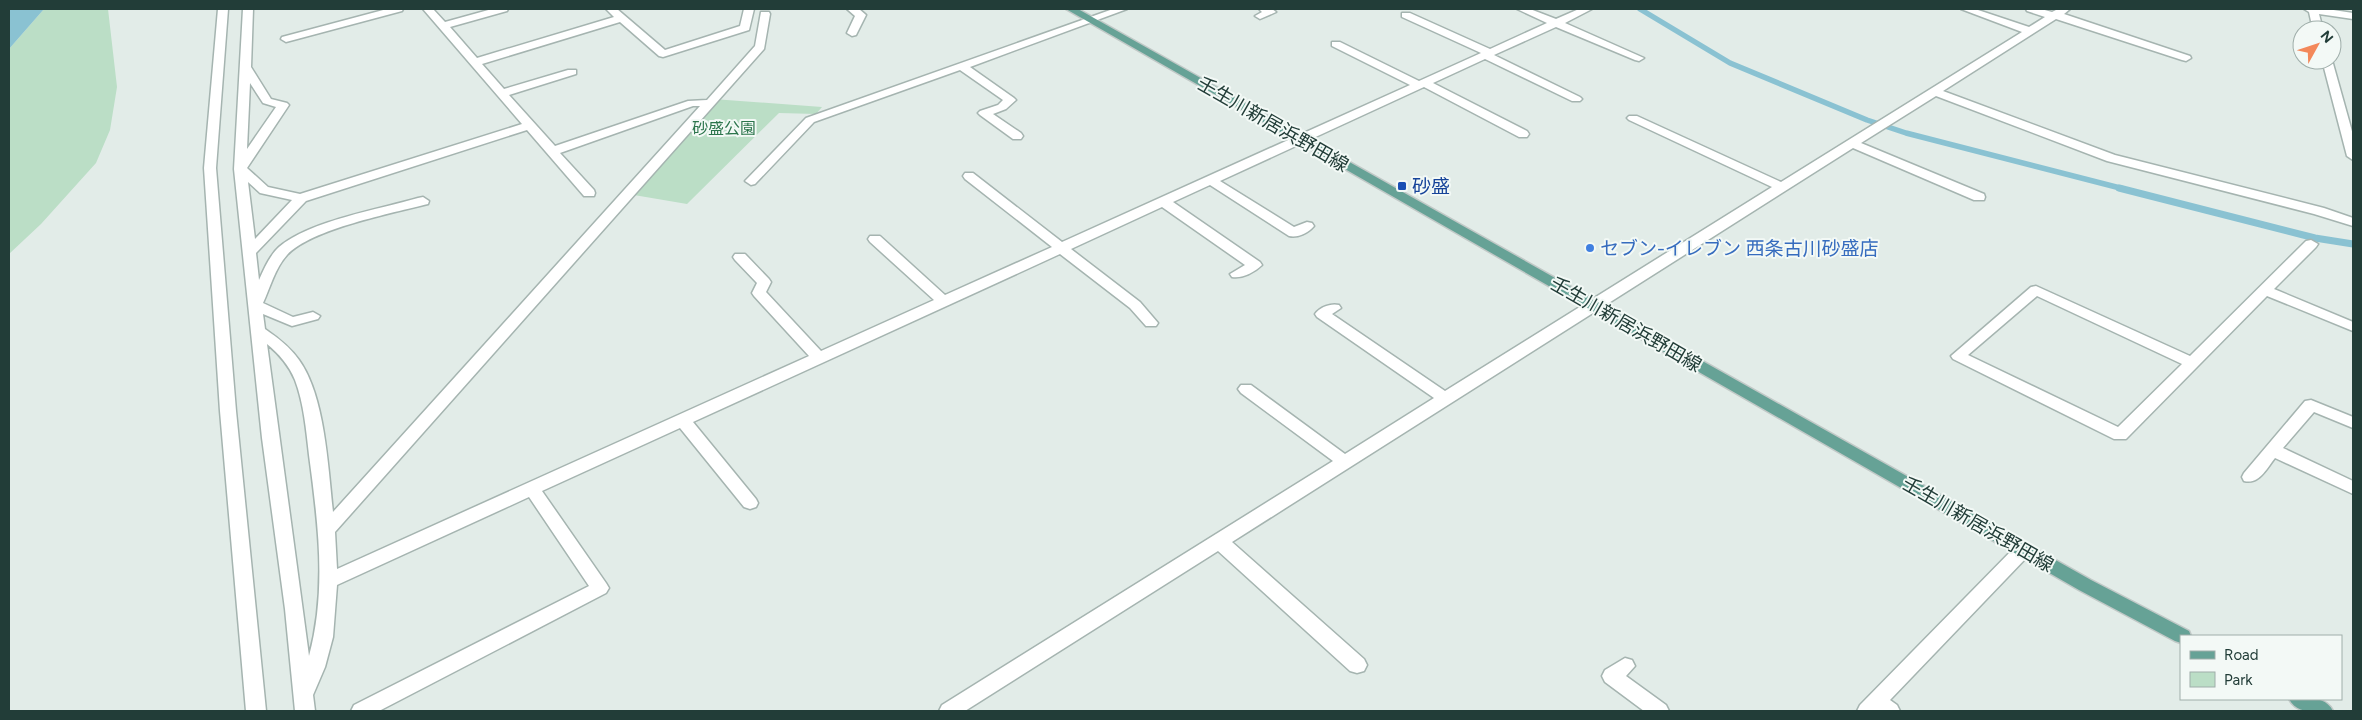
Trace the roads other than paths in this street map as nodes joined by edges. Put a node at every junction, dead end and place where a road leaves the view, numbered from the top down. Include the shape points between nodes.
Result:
1 (223, 9) edge
2 (248, 9) edge
3 (398, 9) edge
4 (428, 9) edge
5 (504, 9) edge
6 (611, 9) edge
7 (852, 9) edge
8 (1071, 9) edge
9 (1122, 9) edge
10 (1522, 9) edge
11 (1588, 9) edge
12 (1966, 9) edge
13 (2030, 9) edge
14 (2311, 9) edge
15 (758, 12) edge
16 (2058, 13) edge
17 (1406, 15) dead end
18 (2353, 16) edge
19 (622, 18) junction
20 (1090, 20) junction
21 (1556, 23) junction
22 (442, 26) junction
23 (2030, 31) junction
24 (852, 33) dead end
25 (286, 39) dead end
26 (1336, 44) dead end
27 (1487, 54) junction
28 (1639, 58) dead end
29 (2186, 58) dead end
30 (476, 62) junction
31 (244, 65) junction
32 (961, 66) junction
33 (2330, 70) edge
34 (572, 72) dead end
35 (1421, 84) junction
36 (1934, 91) junction
37 (502, 93) junction
38 (1576, 99) dead end
39 (703, 102) junction
40 (1633, 118) dead end
41 (530, 126) junction
42 (1523, 134) dead end
43 (1017, 136) dead end
44 (1300, 139) junction
45 (1851, 143) junction
46 (553, 151) junction
47 (2353, 156) edge
48 (240, 169) junction
49 (969, 176) dead end
50 (1210, 180) junction
51 (751, 181) dead end
52 (1782, 187) junction
53 (589, 193) dead end
54 (1979, 197) dead end
55 (301, 198) junction
56 (423, 201) dead end
57 (1162, 201) junction
58 (2353, 222) edge
59 (1306, 226) dead end
60 (874, 239) dead end
61 (2311, 244) dead end
62 (1061, 247) junction
63 (249, 253) junction
64 (740, 257) dead end
65 (1237, 274) dead end
66 (2265, 290) junction
67 (943, 301) junction
68 (255, 305) junction
69 (1593, 306) junction
70 (1334, 308) dead end
71 (314, 316) dead end
72 (1151, 323) dead end
73 (2353, 327) edge
74 (258, 331) junction
75 (818, 357) junction
76 (2192, 363) junction
77 (1246, 389) dead end
78 (1445, 399) junction
79 (682, 419) junction
80 (2353, 424) edge
81 (2273, 450) junction
82 (1345, 462) junction
83 (2250, 477) dead end
84 (531, 487) junction
85 (2353, 488) edge
86 (750, 503) dead end
87 (327, 530) junction
88 (1219, 541) junction
89 (2023, 550) junction
90 (328, 581) junction
91 (2180, 635) edge
92 (1357, 665) dead end
93 (1624, 666) dead end
94 (2302, 700) edge
95 (304, 703) edge
96 (1878, 708) edge
97 (256, 711) edge
98 (361, 711) edge
99 (949, 711) edge
100 (1659, 711) edge
101 (2323, 711) edge

1 - 97 street via 210,168 228,411
2 - 31 street
3 - 25 street
4 - 22 street
5 - 22 street
6 - 19 street
7 - 24 street via 861,15
8 - 20 main road, 壬生川新居浜野田線
9 - 20 street
10 - 21 street
11 - 21 street
12 - 23 street
13 - 16 street
14 - 18 street
15 - 19 street via 745,28 662,54
15 - 39 street via 760,47
16 - 23 street
16 - 29 street
17 - 27 street
19 - 30 street
20 - 32 street
20 - 44 main road, 壬生川新居浜野田線
21 - 27 street
21 - 28 street
22 - 30 street
23 - 36 street
26 - 35 street
27 - 35 street
27 - 38 street
30 - 37 street
31 - 48 street
31 - 48 street via 267,102 283,105
32 - 43 street via 1010,100 1002,107 984,113
32 - 51 street via 810,120
33 - 47 street
34 - 37 street
35 - 42 street
35 - 44 street
36 - 45 street
36 - 58 street via 2111,158
37 - 41 street
39 - 46 street
39 - 87 street
40 - 52 street
41 - 46 street
41 - 55 street
44 - 50 street
44 - 69 main road, 壬生川新居浜野田線
45 - 52 street
45 - 54 street
46 - 53 street
48 - 55 street via 264,190
48 - 63 street
49 - 62 street
50 - 57 street
50 - 59 street via 1294,233
52 - 69 street
55 - 63 street
56 - 68 street via 309,235 289,245 281,253
57 - 62 street
57 - 65 street via 1255,265
60 - 67 street
61 - 66 street
62 - 67 street
62 - 72 street via 1135,305
63 - 68 street
64 - 75 street via 764,282 759,293
66 - 73 street
66 - 76 street
67 - 75 street
68 - 71 street via 292,322
68 - 74 street
69 - 78 street
69 - 89 main road, 壬生川新居浜野田線
70 - 78 street via 1322,314
74 - 87 street via 283,349 299,371 311,416
74 - 95 street
75 - 79 street
76 - 76 street via 2120,435 1958,356 2036,290
77 - 82 street
78 - 82 street
79 - 84 street
79 - 86 street
80 - 81 street via 2311,405
81 - 83 street
81 - 85 street
82 - 88 street
84 - 90 street
84 - 98 street via 600,588
87 - 90 street
88 - 92 street
88 - 99 street
89 - 91 main road, 壬生川新居浜野田線
89 - 96 street
90 - 95 street via 323,637
93 - 100 street via 1612,676
94 - 101 main road

